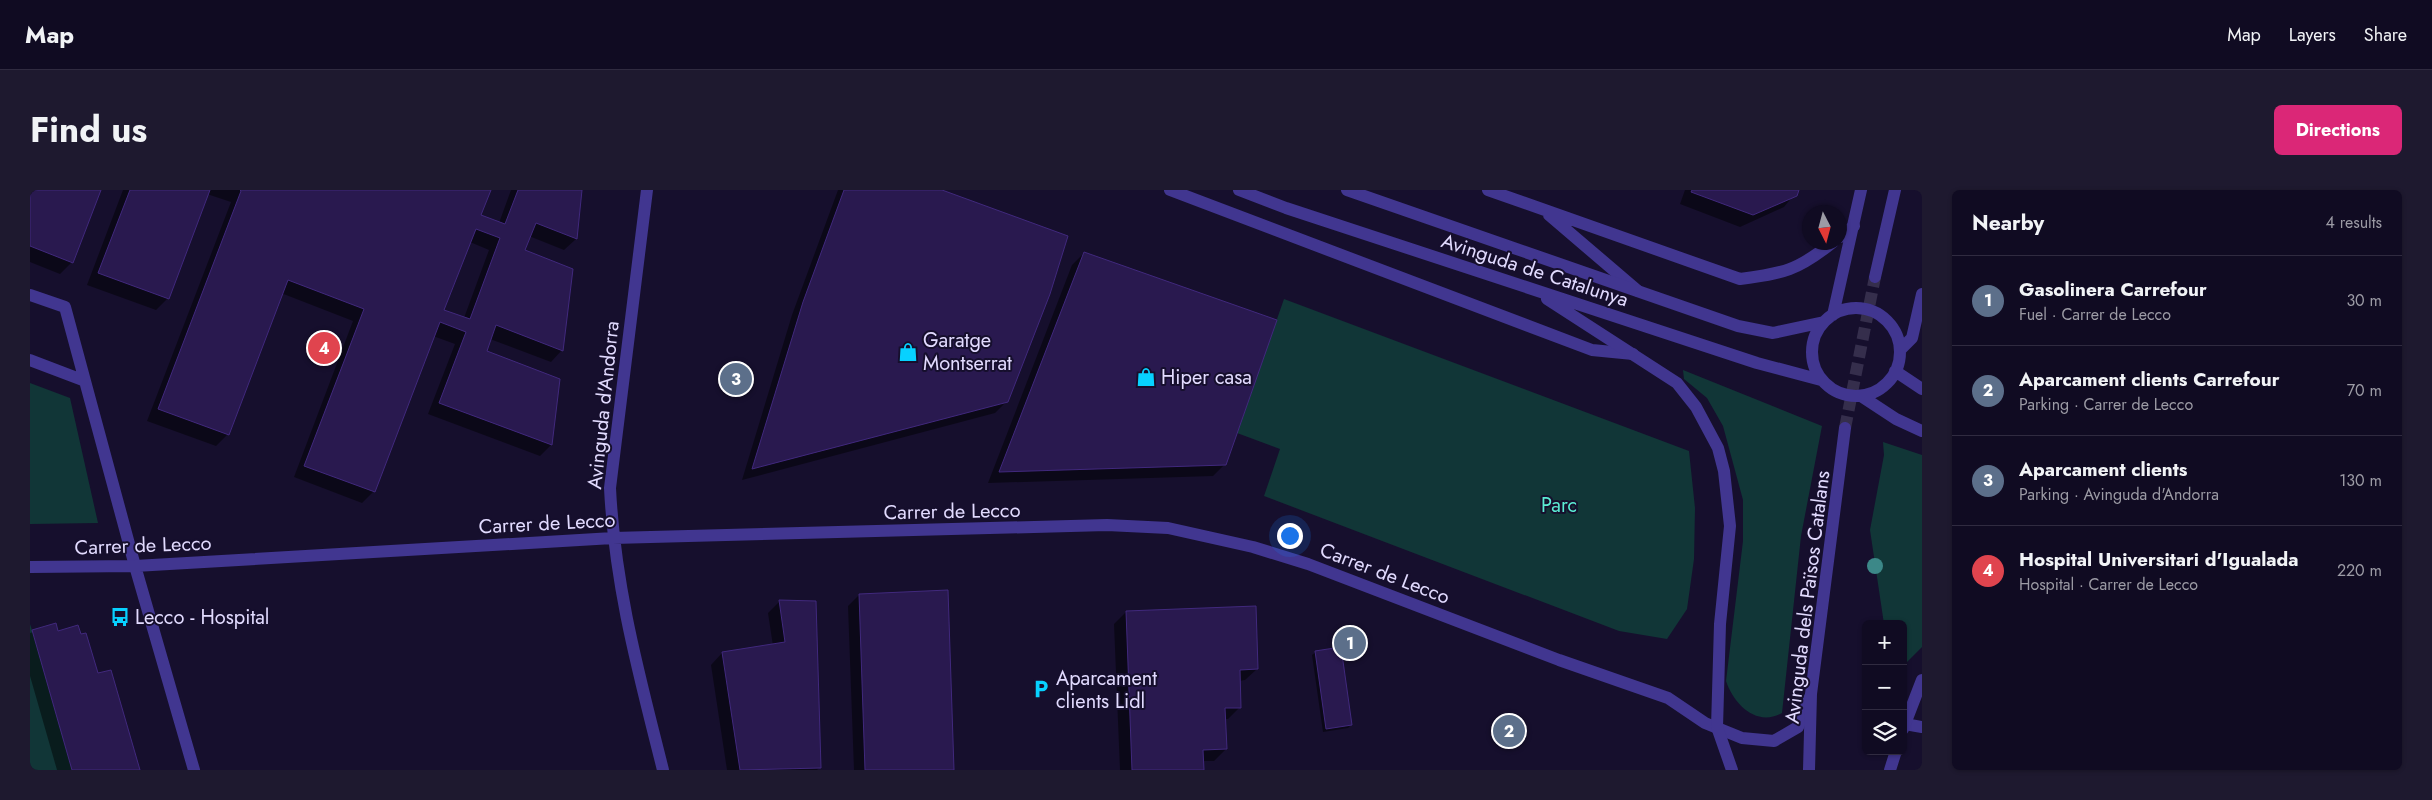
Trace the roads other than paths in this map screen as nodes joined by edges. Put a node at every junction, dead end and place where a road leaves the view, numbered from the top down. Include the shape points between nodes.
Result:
1 (647, 190) edge
2 (1170, 190) edge
3 (1239, 190) edge
4 (1347, 190) edge
5 (1488, 190) edge
6 (1860, 190) edge
7 (1895, 190) edge
8 (1543, 210) junction
9 (1854, 226) junction
10 (1847, 232) edge
11 (1823, 250) edge
12 (1875, 277) tunnel mouth
13 (1532, 289) junction
14 (1638, 291) junction
15 (1922, 294) edge
16 (30, 295) edge
17 (1828, 318) junction
18 (1900, 350) junction
19 (1633, 354) junction
20 (30, 360) edge
21 (1895, 371) junction
22 (1821, 380) junction
23 (84, 381) junction
24 (1922, 389) edge
25 (1861, 396) junction
26 (1845, 428) tunnel mouth
27 (1922, 431) edge
28 (613, 538) junction
29 (135, 566) junction
30 (30, 567) edge
31 (1922, 680) edge
32 (1811, 694) junction
33 (1907, 718) edge
34 (1907, 726) edge
35 (1717, 727) junction
36 (1922, 727) edge
37 (1895, 755) edge
38 (194, 770) edge
39 (664, 770) edge
40 (1732, 770) edge
41 (1808, 770) edge
42 (1890, 770) edge

1 - 28 street, Avinguda d'Andorra via 610,488
2 - 19 street via 1592,350
3 - 13 street, Avinguda de Catalunya
4 - 14 street, Avinguda de Catalunya
5 - 8 street
6 - 9 street
7 - 12 street
8 - 11 street via 1740,279 1782,273 1810,261
8 - 14 street
9 - 10 street
9 - 17 street
13 - 19 street
13 - 22 street, Avinguda de Catalunya via 1757,363
14 - 17 street, Avinguda de Catalunya via 1738,326 1773,333
15 - 18 street via 1912,338
16 - 23 street via 65,307
17 - 18 street via 1852,308 1872,311 1894,331
17 - 22 street via 1813,339 1812,360
18 - 21 street
19 - 35 street via 1682,389 1706,424 1718,448 1724,471 1730,526 1720,624
20 - 23 street
21 - 24 street
21 - 25 street via 1885,385
22 - 25 street via 1839,393
23 - 29 street
25 - 27 street via 1896,419
26 - 32 street, Avinguda dels Països Catalans
28 - 29 street, Carrer de Lecco
28 - 35 street, Carrer de Lecco via 1107,525 1168,528 1253,547 1308,564 1668,698
28 - 39 street, Avinguda d'Andorra via 626,620
29 - 30 street, Carrer de Lecco
29 - 38 street
31 - 33 street
32 - 35 street, Carrer de Lecco via 1798,726 1774,741 1742,738
32 - 41 street, Avinguda dels Països Catalans
34 - 36 street
35 - 40 street
37 - 42 street

